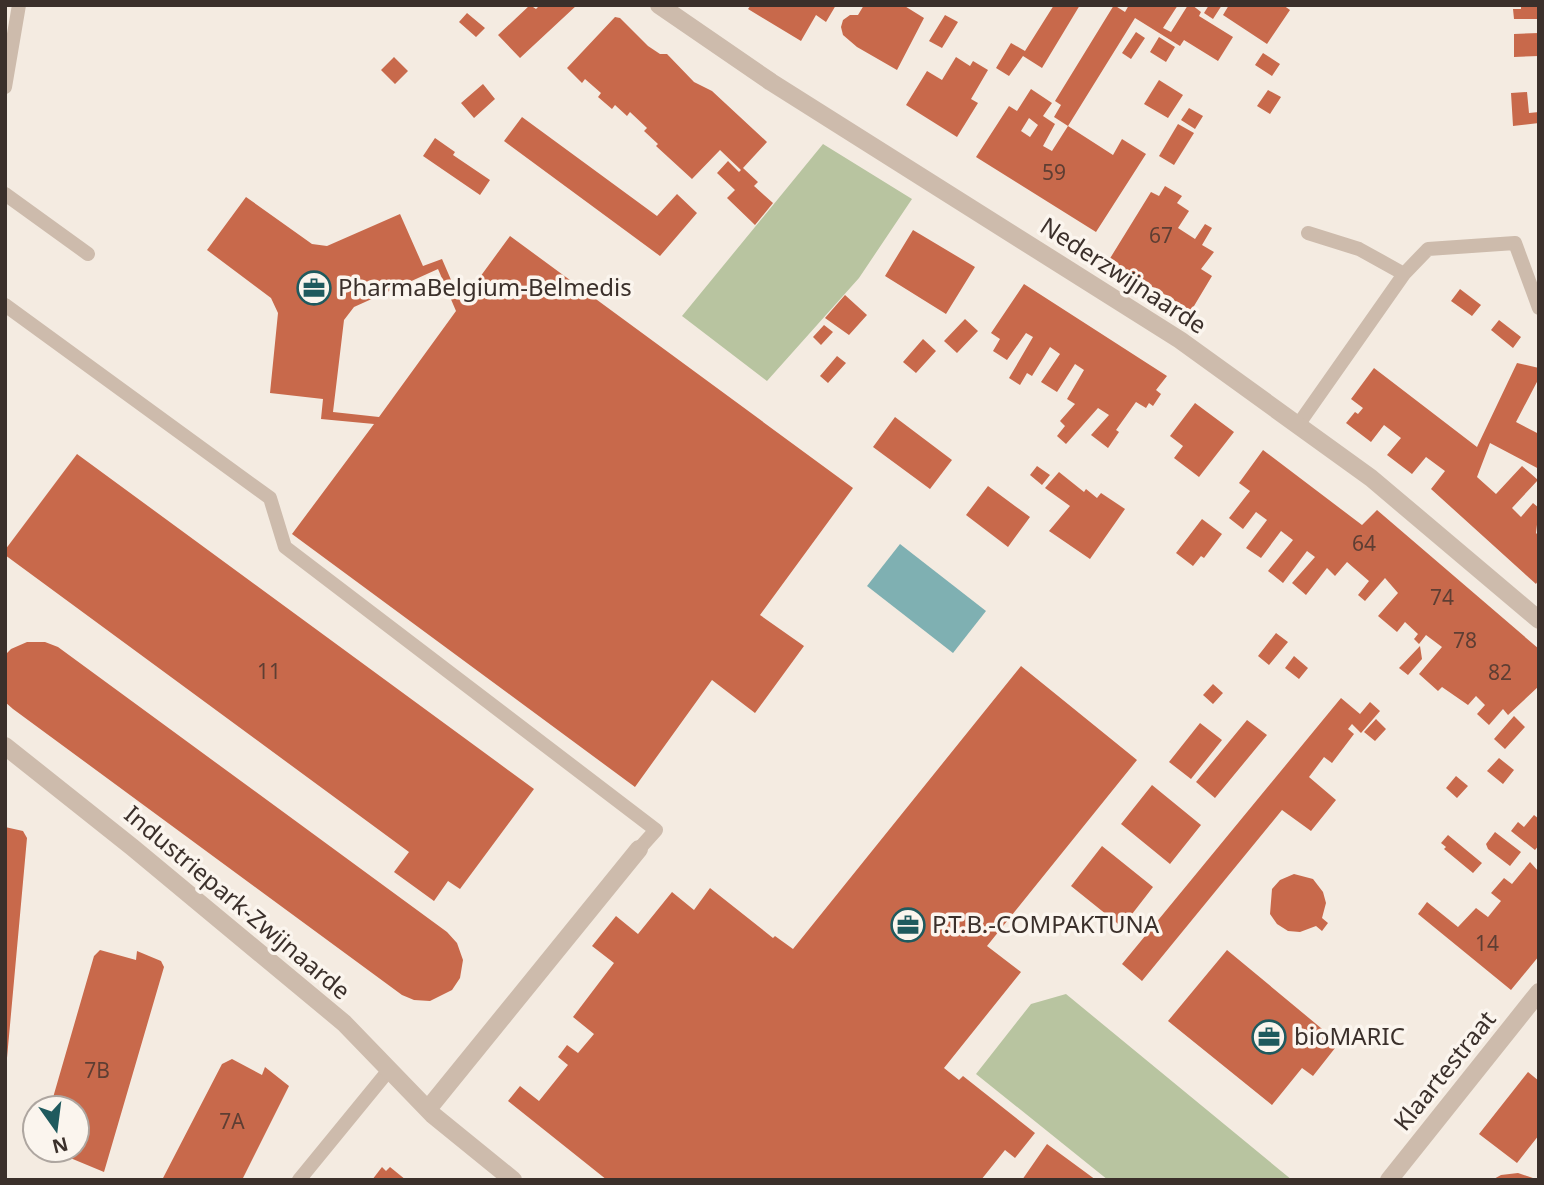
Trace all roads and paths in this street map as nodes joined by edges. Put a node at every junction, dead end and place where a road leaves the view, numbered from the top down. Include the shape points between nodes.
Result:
1 (19, 5) edge
2 (659, 5) edge
3 (5, 87) edge
4 (5, 194) edge
5 (1308, 233) dead end
6 (88, 254) dead end
7 (1404, 274) junction
8 (5, 305) edge
9 (1539, 308) edge
10 (1298, 425) junction
11 (1536, 612) edge
12 (5, 746) edge
13 (639, 849) joint
14 (1539, 992) edge
15 (389, 1070) junction
16 (428, 1109) junction
17 (299, 1180) edge
18 (513, 1180) edge
19 (1389, 1180) edge

1 - 3 lane
2 - 10 street, Nederzwijnaarde via 771,82 1180,340
4 - 6 lane
5 - 7 lane via 1359,249
7 - 9 lane via 1427,249 1515,243
7 - 10 lane
8 - 13 lane via 270,498 285,547 656,830
10 - 11 street, Nederzwijnaarde
12 - 15 street, Industriepark-Zwijnaarde via 335,1015
13 - 16 street
14 - 19 street, Klaartestraat
15 - 16 street, Industriepark-Zwijnaarde
15 - 17 lane
16 - 18 street, Industriepark-Zwijnaarde

